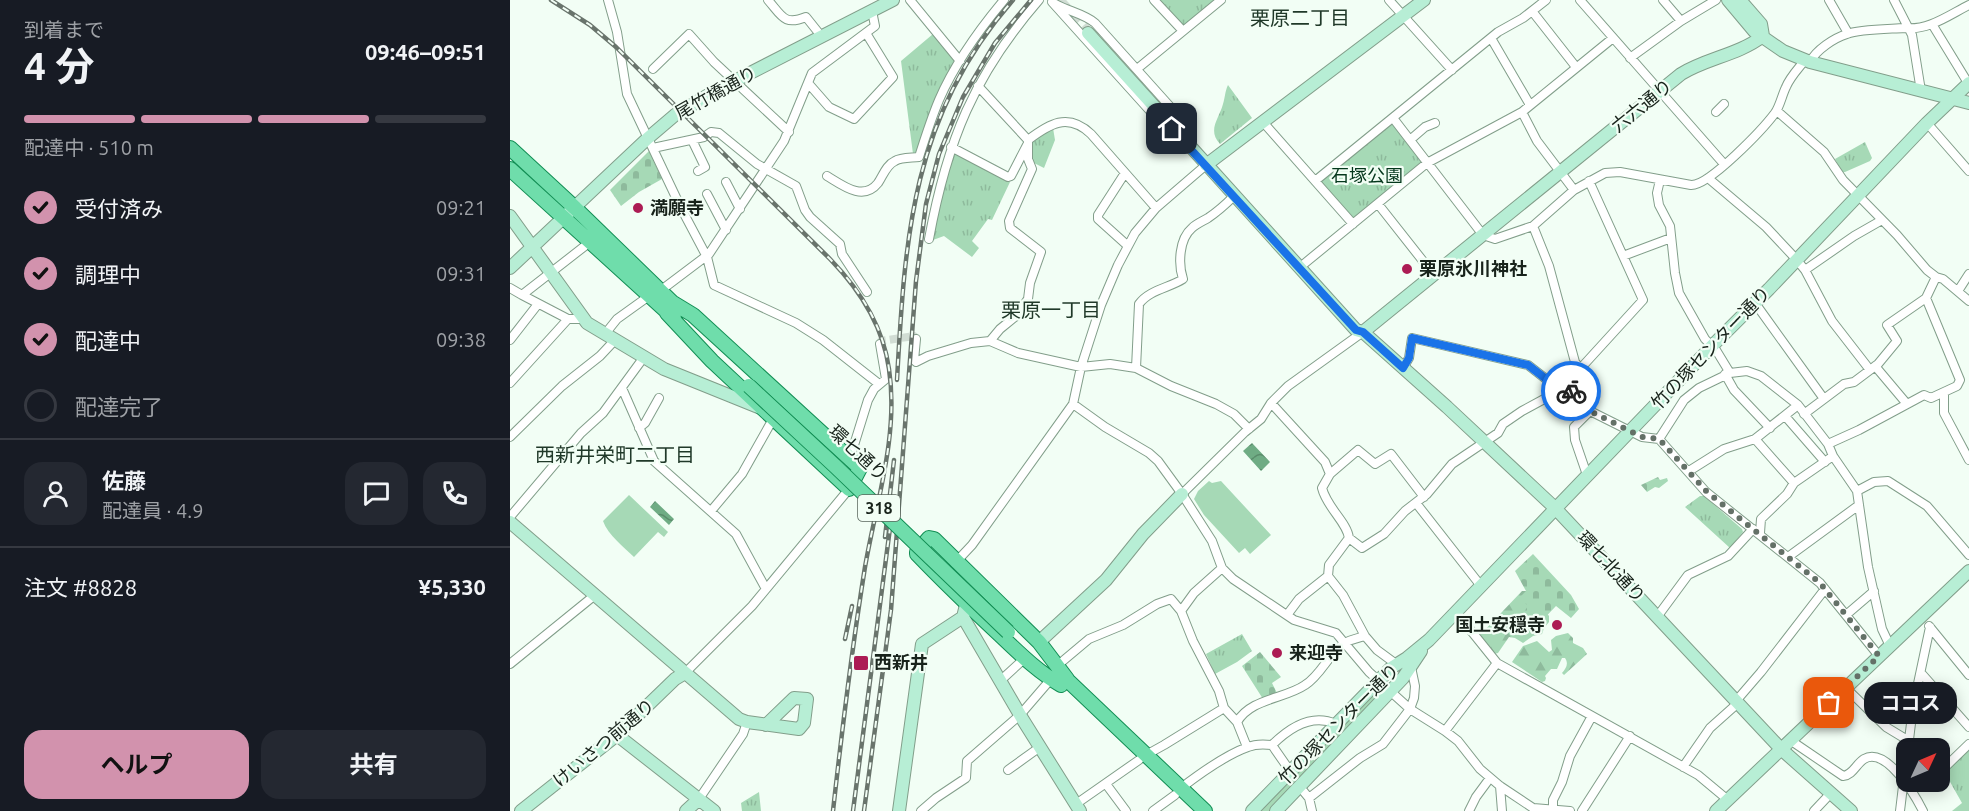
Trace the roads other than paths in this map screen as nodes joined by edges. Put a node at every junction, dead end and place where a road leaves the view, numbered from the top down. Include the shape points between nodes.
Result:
1 (608, 0) edge
2 (768, 0) edge
3 (892, 0) edge
4 (910, 0) edge
5 (1004, 0) edge
6 (1040, 0) edge
7 (1154, 0) edge
8 (1221, 0) edge
9 (1389, 0) edge
10 (1424, 0) edge
11 (1546, 0) edge
12 (1580, 0) edge
13 (1663, 0) edge
14 (1716, 0) edge
15 (1728, 0) edge
16 (1740, 0) edge
17 (1829, 0) edge
18 (1894, 0) edge
19 (1052, 1) edge
20 (1969, 5) edge
21 (872, 11) junction
22 (1532, 11) junction
23 (1403, 16) junction
24 (1681, 21) junction
25 (1932, 24) junction
26 (1910, 29) junction
27 (1090, 31) tunnel mouth
28 (1183, 31) junction
29 (866, 33) junction
30 (1848, 33) junction
31 (1763, 36) junction
32 (822, 37) junction
33 (1491, 38) junction
34 (1613, 38) junction
35 (1630, 58) junction
36 (960, 61) junction
37 (1807, 61) junction
38 (1576, 68) junction
39 (653, 69) dead end
40 (1137, 69) junction
41 (1452, 70) junction
42 (735, 81) junction
43 (808, 83) junction
44 (1969, 83) edge
45 (978, 86) junction
46 (1660, 91) junction
47 (1921, 91) junction
48 (1952, 98) junction
49 (1969, 103) edge
50 (1724, 104) dead end
51 (1530, 105) junction
52 (1777, 111) junction
53 (1522, 112) junction
54 (1716, 112) dead end
55 (1393, 118) junction
56 (1263, 122) junction
57 (1435, 123) dead end
58 (1927, 123) junction
59 (789, 132) junction
60 (692, 140) junction
61 (1410, 140) junction
62 (1028, 142) junction
63 (1189, 142) junction
64 (651, 143) junction
65 (951, 147) junction
66 (510, 148) edge
67 (1209, 163) junction
68 (1427, 163) junction
69 (1724, 164) junction
70 (510, 170) edge
71 (766, 170) junction
72 (698, 171) dead end
73 (1969, 171) edge
74 (1560, 172) junction
75 (1125, 173) junction
76 (827, 176) dead end
77 (1708, 178) junction
78 (1660, 180) junction
79 (1315, 181) junction
80 (1589, 181) junction
81 (726, 182) dead end
82 (1574, 190) junction
83 (707, 194) dead end
84 (1857, 195) junction
85 (1234, 196) junction
86 (1378, 204) junction
87 (575, 208) junction
88 (1156, 208) junction
89 (740, 209) junction
90 (510, 216) edge
91 (563, 219) junction
92 (1882, 220) junction
93 (1353, 224) junction
94 (1533, 226) junction
95 (726, 230) junction
96 (1483, 235) junction
97 (1671, 238) junction
98 (929, 239) dead end
99 (590, 243) junction
100 (1128, 246) junction
101 (532, 248) junction
102 (1623, 256) junction
103 (707, 257) junction
104 (1796, 259) junction
105 (1302, 266) junction
106 (510, 268) edge
107 (1805, 270) junction
108 (550, 272) junction
109 (1434, 274) junction
110 (1969, 274) edge
111 (1936, 277) junction
112 (510, 288) edge
113 (1958, 291) junction
114 (867, 292) dead end
115 (522, 295) junction
116 (1926, 298) junction
117 (662, 300) junction
118 (1969, 301) edge
119 (1755, 303) junction
120 (538, 304) junction
121 (568, 319) junction
122 (584, 319) junction
123 (1363, 332) junction
124 (610, 337) junction
125 (916, 339) dead end
126 (510, 340) edge
127 (990, 341) junction
128 (880, 344) dead end
129 (1712, 346) junction
130 (644, 357) junction
131 (1081, 367) junction
132 (1136, 368) junction
133 (1403, 368) junction
134 (1872, 368) junction
135 (1580, 369) junction
136 (1728, 373) junction
137 (510, 382) edge
138 (879, 384) junction
139 (1555, 386) junction
140 (622, 388) junction
141 (1569, 388) junction
142 (1944, 393) junction
143 (659, 398) dead end
144 (1824, 399) junction
145 (1271, 403) junction
146 (1073, 404) junction
147 (1907, 404) junction
148 (1798, 405) junction
149 (1590, 411) junction
150 (769, 414) junction
151 (1804, 414) junction
152 (1785, 416) junction
153 (639, 428) junction
154 (1770, 428) junction
155 (1248, 429) junction
156 (1630, 431) junction
157 (510, 437) edge
158 (1659, 439) junction
159 (1755, 439) junction
160 (1485, 441) junction
161 (1828, 444) junction
162 (1833, 456) junction
163 (850, 458) junction
164 (1969, 458) edge
165 (1825, 462) junction
166 (1689, 471) junction
167 (1330, 474) junction
168 (1587, 475) junction
169 (1794, 483) junction
170 (849, 489) junction
171 (1857, 491) junction
172 (1182, 494) junction
173 (1424, 497) junction
174 (1416, 503) junction
175 (1859, 505) junction
176 (1555, 508) junction
177 (711, 511) junction
178 (510, 517) edge
179 (510, 522) edge
180 (1756, 531) junction
181 (1349, 538) junction
182 (1969, 555) edge
183 (1788, 557) junction
184 (957, 562) junction
185 (1222, 568) junction
186 (1328, 576) junction
187 (941, 578) junction
188 (1966, 578) edge
189 (1481, 586) junction
190 (766, 589) junction
191 (1825, 590) junction
192 (1874, 591) junction
193 (595, 595) junction
194 (964, 611) junction
195 (1180, 611) junction
196 (1456, 612) junction
197 (1287, 615) junction
198 (1846, 615) junction
199 (1658, 616) junction
200 (1921, 616) junction
201 (1930, 627) junction
202 (1365, 636) junction
203 (1428, 640) junction
204 (1039, 642) junction
205 (1346, 643) junction
206 (1890, 646) junction
207 (1879, 656) junction
208 (1025, 658) junction
209 (1497, 663) junction
210 (510, 664) edge
211 (1396, 664) junction
212 (1058, 665) junction
213 (1411, 667) junction
214 (685, 673) junction
215 (1921, 673) junction
216 (1969, 675) edge
217 (1000, 681) junction
218 (1060, 681) junction
219 (1378, 681) junction
220 (1846, 688) junction
221 (1391, 692) junction
222 (1737, 702) junction
223 (1224, 708) junction
224 (1410, 709) junction
225 (1020, 715) junction
226 (1592, 716) junction
227 (747, 722) junction
228 (1237, 722) junction
229 (1336, 724) junction
230 (766, 725) dead end
231 (1969, 727) edge
232 (1445, 730) junction
233 (617, 735) junction
234 (1630, 736) junction
235 (1899, 738) edge
236 (1909, 738) edge
237 (1969, 744) edge
238 (1272, 745) junction
239 (1786, 745) junction
240 (1040, 747) junction
241 (1247, 747) junction
242 (1307, 754) junction
243 (1143, 757) junction
244 (1950, 762) edge
245 (1321, 765) junction
246 (1683, 767) junction
247 (1008, 770) dead end
248 (1290, 771) junction
249 (1896, 774) edge
250 (1490, 778) junction
251 (1106, 784) junction
252 (1500, 786) junction
253 (1300, 787) junction
254 (1178, 791) junction
255 (1904, 792) edge
256 (1910, 792) edge
257 (1831, 793) junction
258 (1309, 798) junction
259 (699, 799) junction
260 (1728, 800) junction
261 (1078, 808) edge
262 (1553, 809) junction
263 (521, 811) edge
264 (686, 811) edge
265 (714, 811) edge
266 (899, 811) edge
267 (921, 811) edge
268 (1126, 811) edge
269 (1153, 811) edge
270 (1192, 811) edge
271 (1205, 811) edge
272 (1252, 811) edge
273 (1276, 811) edge
274 (1312, 811) edge
275 (1470, 811) edge
276 (1502, 811) edge
277 (1570, 811) edge
278 (1582, 811) edge
279 (1716, 811) edge
280 (1814, 811) edge
281 (1851, 811) edge
282 (1900, 811) edge
283 (1923, 811) edge

1 - 64 street via 627,94
2 - 32 street via 787,20 806,17
3 - 21 street, 尾竹橋通り
4 - 36 street
5 - 36 street
6 - 45 street via 1000,49
7 - 28 street
8 - 28 street
9 - 23 street
10 - 23 street
11 - 22 street
12 - 34 street
13 - 24 street
14 - 24 street
15 - 31 street
16 - 31 street via 1761,24
17 - 30 street
18 - 26 street
19 - 40 street via 1095,23
19 - 63 street via 1169,132
20 - 25 street
21 - 29 street via 875,26
21 - 32 street, 尾竹橋通り
22 - 33 street
22 - 38 street
23 - 41 street
23 - 56 street
24 - 35 street
25 - 26 street
25 - 44 street
26 - 30 street
26 - 47 street
27 - 63 street, 環七北通り
28 - 40 street
29 - 43 street via 812,73
29 - 43 street via 893,77 854,119 829,107
30 - 37 street
31 - 37 street
31 - 46 street, 六六通り via 1743,49 1693,67
32 - 42 street, 尾竹橋通り
33 - 41 street
33 - 51 street
34 - 35 street
34 - 38 street
35 - 46 street
36 - 76 street via 939,100 919,157 896,160 877,184 863,192 844,187
37 - 47 street
37 - 52 street via 1787,83
38 - 51 street
39 - 42 street via 689,34
40 - 63 street via 1183,121
41 - 55 street
42 - 59 street
42 - 64 street, 尾竹橋通り via 687,107
43 - 59 street
44 - 48 street, 竹の塚センター通り
45 - 62 street
45 - 65 street
46 - 69 street
46 - 74 street, 六六通り
47 - 48 street
48 - 49 street
48 - 58 street, 竹の塚センター通り
50 - 54 street
51 - 53 street
52 - 69 street
52 - 84 street via 1821,149
53 - 68 street
53 - 74 street
55 - 61 street
55 - 79 street
56 - 67 street
56 - 79 street
57 - 61 street
58 - 73 street
58 - 84 street, 竹の塚センター通り
59 - 71 street
60 - 64 street
60 - 71 street via 715,131
60 - 72 street via 705,167
61 - 68 street
62 - 65 street via 1008,177
62 - 75 street via 1052,124 1076,124
62 - 127 street via 1032,169 1009,221 1010,228 1041,252 1028,299
63 - 67 street, 環七北通り
64 - 87 street, 尾竹橋通り
64 - 103 street
65 - 98 street
66 - 87 main road, 環七通り / 318
67 - 85 street, 環七北通り
67 - 88 street
67 - 105 street, 環七北通り
68 - 86 street
68 - 96 street
69 - 77 street
70 - 91 main road, 環七通り / 318
71 - 89 street
71 - 114 street via 796,186 805,210 840,244 842,254
74 - 82 street
74 - 96 street, 六六通り
75 - 88 street
75 - 100 street via 1098,219
77 - 78 street via 1696,185
77 - 104 street via 1766,227
78 - 80 street via 1620,172 1605,173
78 - 97 street via 1659,205 1670,226
79 - 93 street
80 - 82 street
80 - 102 street
81 - 89 street
82 - 94 street
83 - 95 street
84 - 92 street
84 - 104 street, 竹の塚センター通り
85 - 105 street, 環七北通り
85 - 132 street via 1188,233 1182,246 1183,279 1139,304
86 - 93 street
86 - 109 street
87 - 91 street, 尾竹橋通り
87 - 117 main road, 環七通り / 318
88 - 100 street
89 - 95 street
90 - 101 street
91 - 99 main road, 環七通り / 318
91 - 101 street, 尾竹橋通り
92 - 107 street
92 - 111 street
93 - 105 street
94 - 96 street via 1495,239
94 - 135 street
95 - 103 street
96 - 109 street, 六六通り
97 - 102 street
97 - 129 street via 1679,293
99 - 108 street
99 - 117 main road, 環七通り / 318
100 - 131 street via 1109,283
101 - 106 street, 尾竹橋通り
101 - 108 street
102 - 135 street via 1643,300
103 - 117 street
103 - 138 street via 717,288 796,323
104 - 107 street
104 - 119 street, 竹の塚センター通り
105 - 123 street, 環七北通り via 1356,330
107 - 134 street via 1832,321
108 - 115 street
108 - 122 street
109 - 123 street, 六六通り
110 - 113 street
111 - 113 street
111 - 116 street
112 - 115 street
113 - 118 street
115 - 120 street
116 - 134 street via 1887,325 1897,341
116 - 142 street via 1960,380
117 - 124 street via 617,319
117 - 150 main road via 712,361
117 - 163 main road via 693,315
117 - 218 main road, 環七通り / 318, bridge
119 - 129 street, 竹の塚センター通り
119 - 144 street
120 - 121 street
120 - 126 street
121 - 122 street
121 - 137 street
122 - 124 street
123 - 133 street, 環七北通り
123 - 145 street via 1288,386
124 - 130 street
124 - 157 street via 600,356 562,386
125 - 127 street via 916,362 971,343
127 - 131 street via 1018,353
128 - 138 street via 886,379
129 - 136 street
129 - 156 street, 竹の塚センター通り
130 - 140 street
130 - 150 street
131 - 132 street via 1110,364
131 - 146 street
132 - 155 street via 1216,404 1234,414
133 - 139 street via 1412,338 1528,365
133 - 160 street, 環七北通り
134 - 144 street
134 - 147 street
135 - 141 street
136 - 148 street via 1747,371 1761,376
136 - 154 street via 1734,390
136 - 158 street via 1684,400
138 - 163 street via 868,400
139 - 141 street
139 - 160 street via 1546,398 1503,424 1498,433
140 - 153 street
140 - 178 street
141 - 149 street
142 - 147 street via 1931,398 1924,395
142 - 164 street via 1944,413
143 - 153 street
144 - 151 street
145 - 155 street via 1261,419
145 - 167 street via 1325,462
146 - 172 street via 1149,453
146 - 184 street
147 - 161 street
148 - 151 street
148 - 152 street
149 - 156 street
149 - 168 street via 1574,427
150 - 170 main road
150 - 177 street via 742,474
151 - 161 street
152 - 154 street
152 - 165 street
153 - 177 street via 654,461
154 - 159 street
155 - 172 street
156 - 158 street
156 - 168 street, 竹の塚センター通り
158 - 166 street
159 - 166 street via 1724,449
159 - 169 street
160 - 173 street via 1452,464
160 - 176 street, 環七北通り
161 - 162 street
162 - 165 street
162 - 171 street
163 - 170 main road via 860,468
165 - 169 street
166 - 180 street via 1707,492
167 - 173 street via 1358,450 1375,464 1391,454
167 - 181 street via 1322,488
168 - 176 street, 竹の塚センター通り
169 - 180 street via 1761,519
170 - 190 street
171 - 175 street
171 - 182 street via 1874,482 1888,481 1927,506
172 - 185 street via 1212,542
172 - 204 street via 1106,580
173 - 174 street
174 - 181 street via 1362,548
174 - 189 street
175 - 183 street
175 - 192 street
176 - 189 street, 竹の塚センター通り
176 - 199 street, 環七北通り
177 - 190 street via 737,535
179 - 193 street
180 - 183 street
180 - 199 street via 1728,556 1688,575
181 - 186 street via 1329,565
183 - 191 street
184 - 187 street
184 - 187 main road via 929,538 916,554
184 - 204 main road
185 - 195 street
185 - 197 street
186 - 197 street via 1299,599
186 - 202 street
187 - 194 main road
188 - 200 street
189 - 196 street, 竹の塚センター通り
190 - 214 street
191 - 198 street
191 - 222 street
192 - 198 street
192 - 206 street
193 - 210 street
193 - 214 street
194 - 208 main road
194 - 217 street
194 - 266 street via 922,644
195 - 212 street via 1171,599 1157,604 1123,625 1089,639
195 - 223 street
196 - 203 street, 竹の塚センター通り
196 - 209 street
197 - 205 street via 1336,633
198 - 207 street
199 - 222 street, 環七北通り
200 - 201 street
200 - 206 street
201 - 215 street
201 - 216 street
202 - 205 street
202 - 211 street
203 - 211 street, 竹の塚センター通り
203 - 213 street, 竹の塚センター通り
204 - 212 main road
205 - 219 street
205 - 228 street via 1308,684 1252,708
206 - 207 street
207 - 220 street
208 - 217 street
208 - 218 main road
209 - 226 street
209 - 232 street
211 - 219 street, 竹の塚センター通り
212 - 218 main road
213 - 221 street, 竹の塚センター通り
213 - 224 street via 1415,686
214 - 227 street via 733,715
214 - 233 street, けいさつ前通り
215 - 231 street
215 - 236 street
217 - 225 street
218 - 225 street
218 - 243 main road, 環七通り / 318
219 - 221 street
219 - 229 street, 竹の塚センター通り
220 - 235 street
220 - 239 street
221 - 224 street
221 - 245 street, 竹の塚センター通り
222 - 239 street, 環七北通り
222 - 246 street via 1710,728
223 - 228 street
223 - 243 street
224 - 232 street
224 - 258 street via 1383,744
225 - 240 street
225 - 267 street via 967,761 966,778
226 - 234 street
226 - 262 street via 1570,756
227 - 230 street
227 - 259 street
228 - 241 street
229 - 238 street via 1315,719 1304,722
229 - 242 street, 竹の塚センター通り
232 - 250 street
233 - 259 street
233 - 263 street, けいさつ前通り
234 - 246 street
234 - 278 street
237 - 244 street
238 - 241 street
238 - 248 street
239 - 249 street via 1843,777 1870,757 1883,759
239 - 257 street, 環七北通り
239 - 260 street
240 - 247 street
240 - 261 street
241 - 254 street
242 - 245 street via 1316,756
242 - 248 street, 竹の塚センター通り
243 - 251 street
243 - 254 main road, 環七通り / 318
245 - 253 street, 竹の塚センター通り
246 - 260 street
248 - 272 street, 竹の塚センター通り
250 - 252 street
250 - 275 street
251 - 261 street
251 - 268 street
252 - 262 street via 1533,808
252 - 276 street
253 - 258 street
253 - 273 street, 竹の塚センター通り
254 - 269 street
254 - 270 main road, 環七通り / 318
254 - 271 main road, 環七通り / 318
255 - 282 street
256 - 283 street
257 - 280 street
257 - 281 street, 環七北通り
258 - 274 street
259 - 264 street
259 - 265 street
260 - 279 street
262 - 277 street

